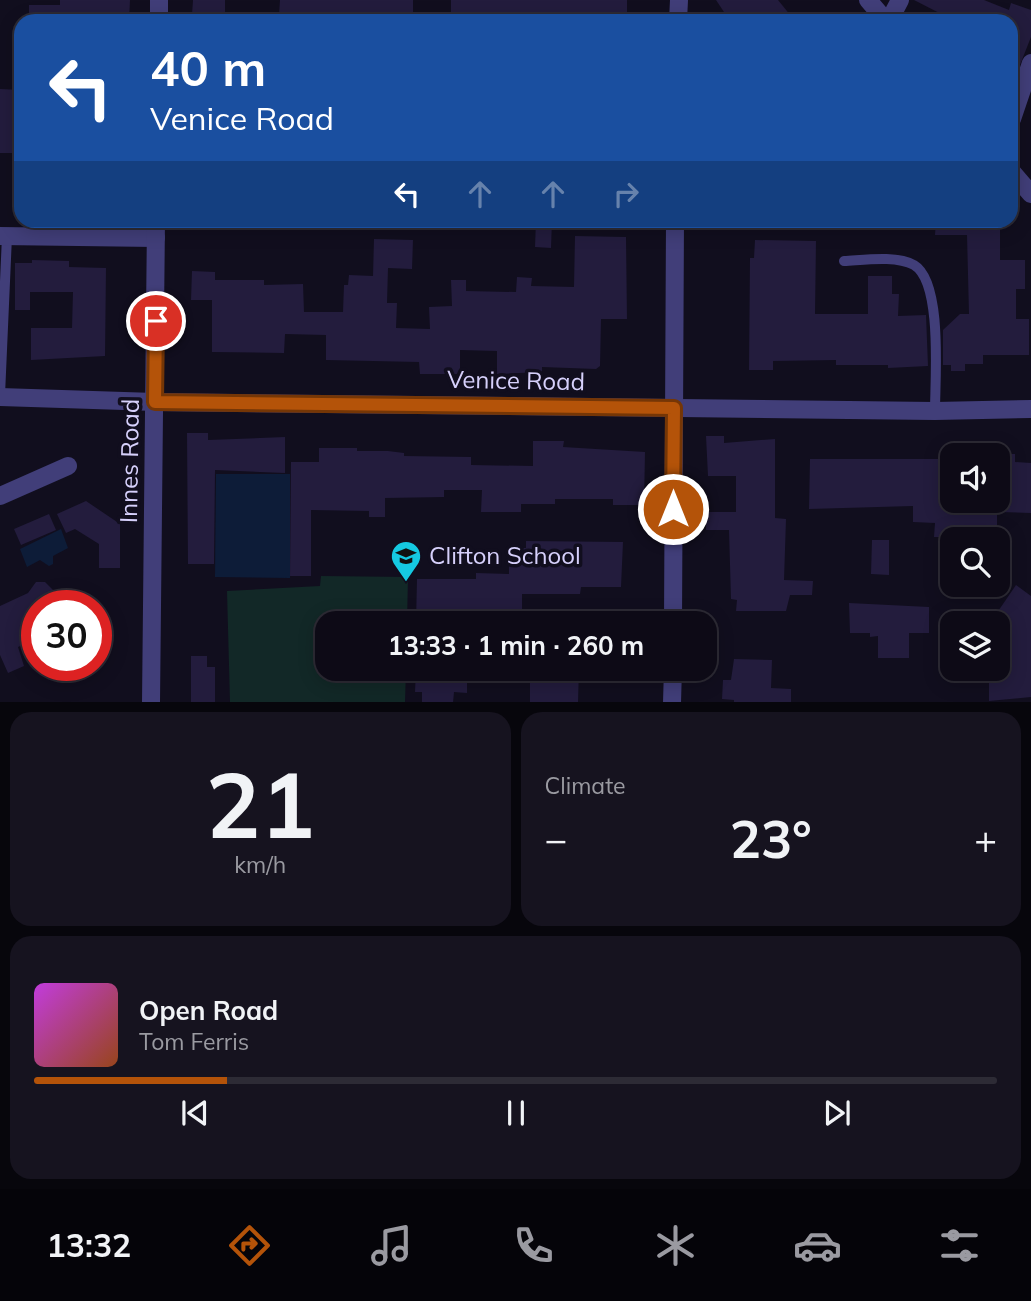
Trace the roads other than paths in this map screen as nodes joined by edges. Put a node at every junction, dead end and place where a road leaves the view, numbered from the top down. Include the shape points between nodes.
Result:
1 (868, 0) edge
2 (881, 14) edge
3 (1031, 63) edge
4 (1018, 101) edge
5 (1018, 179) edge
6 (1031, 194) edge
7 (675, 228) edge
8 (156, 229) edge
9 (3, 236) edge
10 (844, 261) dead end
11 (0, 396) edge
12 (155, 402) junction
13 (674, 408) junction
14 (1031, 409) edge
15 (935, 411) junction
16 (68, 466) dead end
17 (0, 496) edge
18 (673, 611) edge
19 (673, 681) edge
20 (151, 702) edge
21 (672, 702) edge

1 - 2 street
3 - 4 street
5 - 6 street
7 - 13 street
8 - 9 street
8 - 12 street, Innes Road
9 - 11 lane
10 - 15 lane via 902,261 913,265 925,279 934,330
11 - 12 street, Venice Road
12 - 13 street, Venice Road
12 - 20 street, Innes Road
13 - 15 street, Venice Road
13 - 18 street
14 - 15 street, Venice Road
16 - 17 street
19 - 21 street

